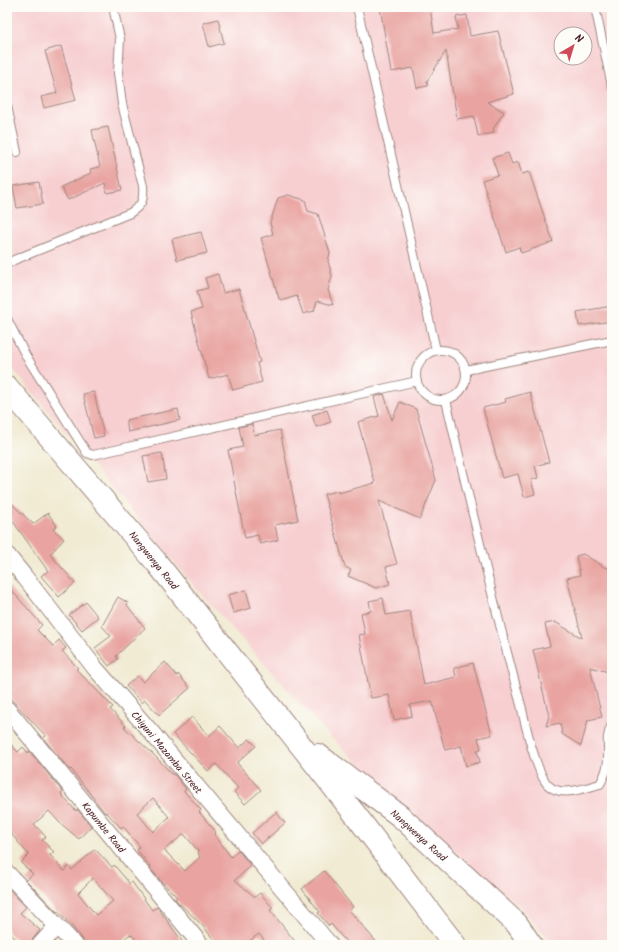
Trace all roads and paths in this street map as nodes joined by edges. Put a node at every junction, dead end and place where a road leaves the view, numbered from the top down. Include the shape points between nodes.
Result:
1 (113, 7) edge
2 (357, 7) edge
3 (596, 7) edge
4 (612, 86) edge
5 (7, 106) edge
6 (17, 152) dead end
7 (7, 264) edge
8 (7, 319) edge
9 (612, 340) edge
10 (436, 350) junction
11 (466, 370) junction
12 (417, 381) junction
13 (7, 387) edge
14 (446, 400) junction
15 (7, 555) edge
16 (7, 709) edge
17 (612, 724) edge
18 (294, 737) junction
19 (7, 873) edge
20 (57, 926) junction
21 (40, 945) edge
22 (74, 945) edge
23 (202, 945) edge
24 (330, 945) edge
25 (455, 945) edge
26 (532, 945) edge

1 - 7 lane via 120,39 118,73 122,104 143,186 144,196 141,204 130,213
2 - 10 lane
3 - 4 lane
5 - 6 lane
8 - 12 lane via 26,356 87,453 93,455
9 - 11 lane
10 - 11 lane via 449,351 460,358
10 - 12 lane via 424,356 417,367
11 - 14 lane via 465,383 458,394
12 - 14 lane via 423,392 434,399
13 - 18 main road, Nangwenya Road via 157,563
14 - 17 lane via 502,635 534,755 548,785 560,791 571,792 600,784 608,760 607,739
15 - 24 street, Chiyuni Mazamba Street via 95,668
16 - 23 street, Kapumbe Road
18 - 25 main road, Nangwenya Road
18 - 26 main road, Nangwenya Road via 400,816 517,924
19 - 20 street
20 - 21 street
20 - 22 street

